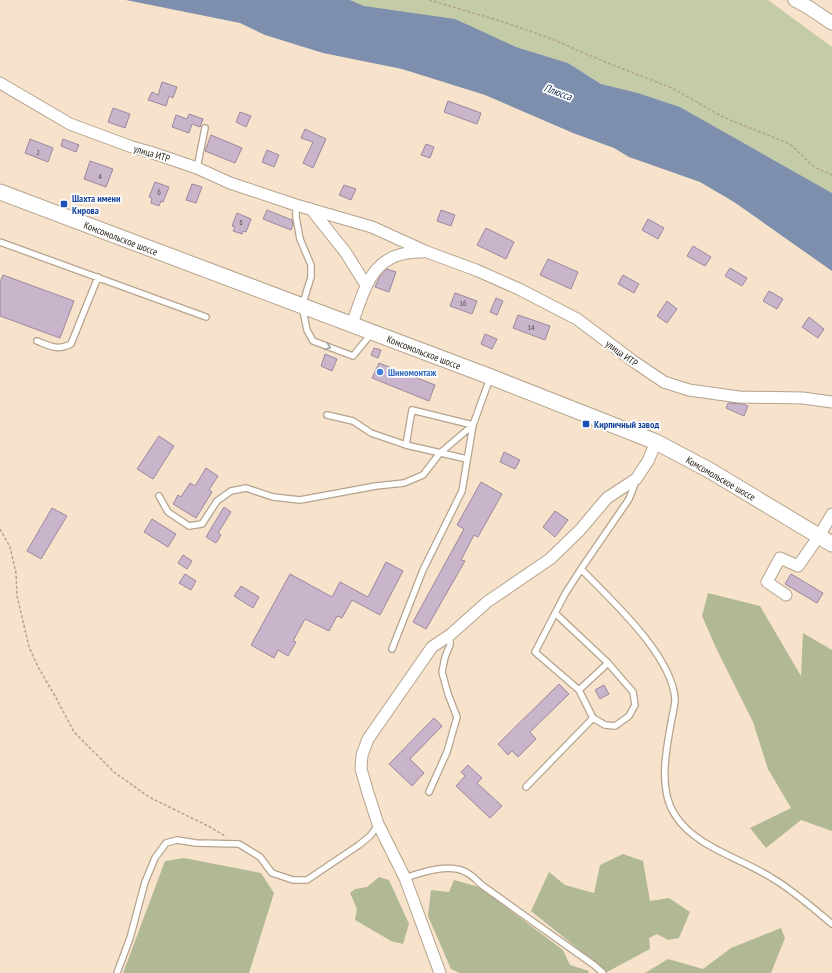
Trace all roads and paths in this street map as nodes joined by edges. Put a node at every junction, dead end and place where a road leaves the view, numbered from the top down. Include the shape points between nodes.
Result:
1 (429, 0) edge
2 (795, 0) edge
3 (832, 23) edge
4 (0, 83) edge
5 (205, 128) dead end
6 (197, 168) junction
7 (832, 175) edge
8 (0, 192) edge
9 (296, 205) junction
10 (311, 209) junction
11 (0, 242) edge
12 (427, 252) junction
13 (98, 277) junction
14 (366, 286) junction
15 (302, 306) junction
16 (206, 317) dead end
17 (352, 324) junction
18 (372, 332) junction
19 (37, 341) dead end
20 (491, 377) junction
21 (832, 402) edge
22 (327, 415) dead end
23 (473, 425) junction
24 (656, 442) junction
25 (406, 445) junction
26 (440, 452) junction
27 (467, 459) junction
28 (636, 479) junction
29 (159, 496) dead end
30 (832, 514) edge
31 (0, 529) edge
32 (819, 536) junction
33 (832, 544) edge
34 (581, 569) junction
35 (786, 594) dead end
36 (555, 613) junction
37 (450, 635) junction
38 (392, 649) dead end
39 (608, 663) junction
40 (579, 690) junction
41 (593, 718) junction
42 (526, 787) dead end
43 (429, 792) dead end
44 (378, 824) junction
45 (239, 844) junction
46 (405, 878) junction
47 (832, 924) edge
48 (117, 973) edge
49 (440, 973) edge
50 (603, 973) edge

1 - 7 path via 547,37 672,88 723,116 790,144 814,167
2 - 3 street
4 - 6 street, улица ИТР via 70,124
5 - 6 lane
6 - 9 street, улица ИТР via 230,183
8 - 15 main road, Комсомольское шоссе
9 - 10 street, улица ИТР
9 - 15 lane via 300,239 311,265 311,277
10 - 12 street, улица ИТР via 372,227
10 - 14 street via 346,253
11 - 13 lane
12 - 14 street, улица ИТР via 410,252 394,256 381,264
12 - 21 street, улица ИТР via 476,270 577,319 664,382 690,390 739,397 803,398
13 - 16 lane
13 - 19 lane via 71,344 57,348
14 - 17 street, улица ИТР
15 - 17 main road, Комсомольское шоссе
15 -> 18 lane via 307,330 313,341 353,356
17 - 18 main road, Комсомольское шоссе
18 - 20 main road, Комсомольское шоссе
20 - 23 lane
20 - 24 main road, Комсомольское шоссе
22 - 25 lane via 353,421 371,433
23 - 25 lane via 412,410
23 - 26 lane
23 - 27 lane
24 - 28 street via 648,462
24 - 32 main road, Комсомольское шоссе via 709,470
25 - 26 lane
26 - 27 lane
26 - 29 lane via 423,475 404,483 300,500 273,497 246,488 231,491 216,501 202,524 189,526 168,512
27 - 38 lane via 462,491 423,570
28 - 34 lane via 629,499
28 - 37 street via 608,498 550,559 488,602
30 - 32 street
31 - 45 path via 10,548 16,573 17,596 29,647 74,732 114,772 149,797
32 - 33 main road, Комсомольское шоссе
32 - 35 street via 798,566 780,558 767,582
34 - 36 lane
34 - 47 lane via 636,625 671,682 675,700 664,774 667,795 674,813 684,827 706,844 772,878
36 - 39 lane
36 - 40 lane via 535,652
37 - 43 lane via 450,645 442,672 457,717 447,752
37 - 44 street via 432,647 368,739 362,755 361,770
39 - 40 lane
39 - 41 lane via 633,692 635,705 629,716 615,726 605,725
40 - 41 lane
41 - 42 lane
44 - 45 lane via 370,836 359,845 306,880 293,880 272,873 260,857
44 - 46 street
45 - 48 lane via 177,840 166,843 155,858 145,882 130,938
46 - 49 street
46 - 50 lane via 444,868 460,869 469,873 483,886

